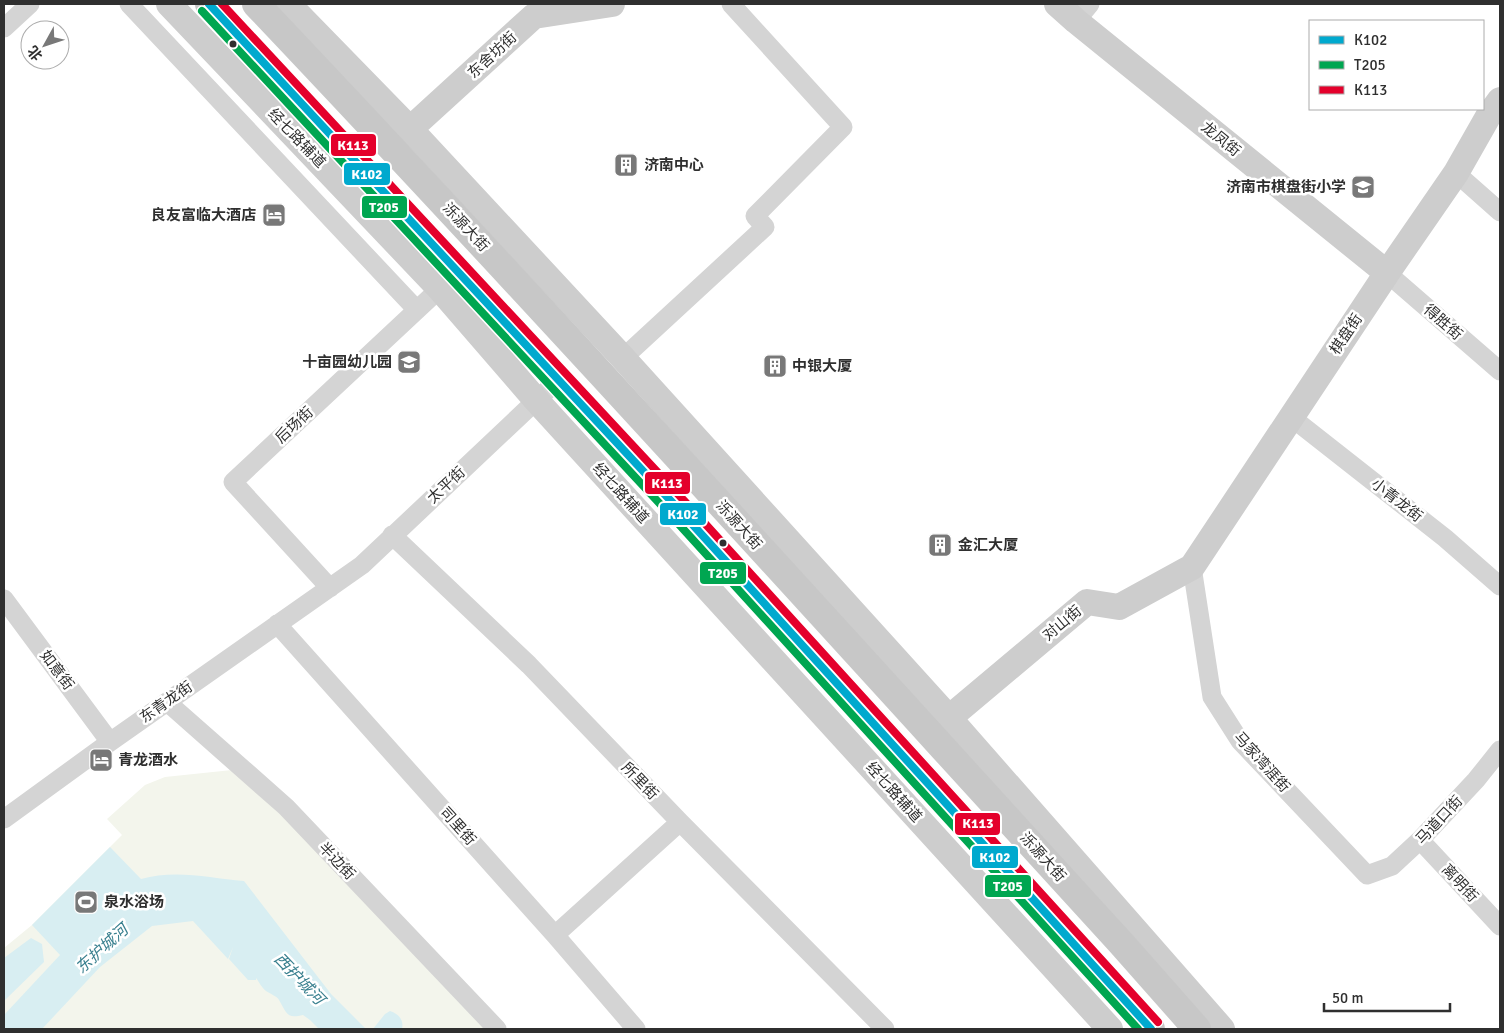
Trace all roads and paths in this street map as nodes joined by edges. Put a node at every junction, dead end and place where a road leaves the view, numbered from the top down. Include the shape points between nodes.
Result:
1 (30, 4) edge
2 (129, 4) edge
3 (169, 4) edge
4 (209, 4) edge
5 (256, 4) edge
6 (288, 4) edge
7 (612, 4) edge
8 (730, 4) edge
9 (1057, 4) edge
10 (1083, 12) edge
11 (4, 28) edge
12 (1500, 100) edge
13 (401, 138) junction
14 (1456, 173) junction
15 (1500, 212) edge
16 (1386, 273) junction
17 (449, 279) junction
18 (417, 310) junction
19 (623, 358) junction
20 (1500, 371) edge
21 (559, 379) junction
22 (536, 400) junction
23 (1291, 417) junction
24 (392, 535) junction
25 (1192, 568) junction
26 (1500, 586) edge
27 (330, 588) junction
28 (4, 599) edge
29 (277, 624) junction
30 (167, 702) junction
31 (948, 718) junction
32 (110, 742) junction
33 (1500, 750) edge
34 (4, 819) edge
35 (680, 822) junction
36 (1420, 840) junction
37 (1367, 875) joint
38 (1500, 926) edge
39 (555, 935) junction
40 (1100, 1026) edge
41 (630, 1027) edge
42 (497, 1029) edge
43 (885, 1029) edge
44 (1151, 1029) edge
45 (1197, 1029) edge
46 (1222, 1029) edge

1 - 11 street
2 - 18 street
3 - 17 street, 经七路辅道
4 - 17 main road
5 - 13 main road, 泺源大街
6 - 13 street
7 - 13 street, 东舍坊街 via 534,16
8 - 19 street via 842,127 755,216 766,227
9 - 10 street, 龙凤街
10 - 16 street, 龙凤街
12 - 14 street, 棋盘街
13 - 19 street
13 - 45 main road, 泺源大街
14 - 15 street
14 - 16 street, 棋盘街
16 - 20 street, 得胜街
16 - 23 street, 棋盘街
17 - 18 street, 后场街
17 - 21 main road
17 - 22 street, 经七路辅道
18 - 27 street, 后场街 via 233,482
19 - 31 street
21 - 22 street, 太平街
21 - 44 main road
22 - 24 street, 太平街
22 - 40 street, 经七路辅道
23 - 25 street, 棋盘街
23 - 26 street, 小青龙街 via 1445,538
24 - 27 street, 太平街 via 362,565
24 - 35 street, 所里街 via 528,665
25 - 31 street, 对山街 via 1119,608 1087,602
25 - 37 street, 马家湾涯街 via 1212,697 1240,741
27 - 29 street, 东青龙街
28 - 32 street, 如意街
29 - 30 street, 东青龙街
29 - 39 street, 司里街
30 - 32 street, 东青龙街
30 - 42 street, 半边街 via 286,807
31 - 46 street
32 - 34 street, 东青龙街
33 - 36 street, 马道口街
35 - 39 street
35 - 43 street, 所里街
36 - 37 street, 马道口街 via 1392,866
36 - 38 street, 离明街
39 - 41 street, 司里街

